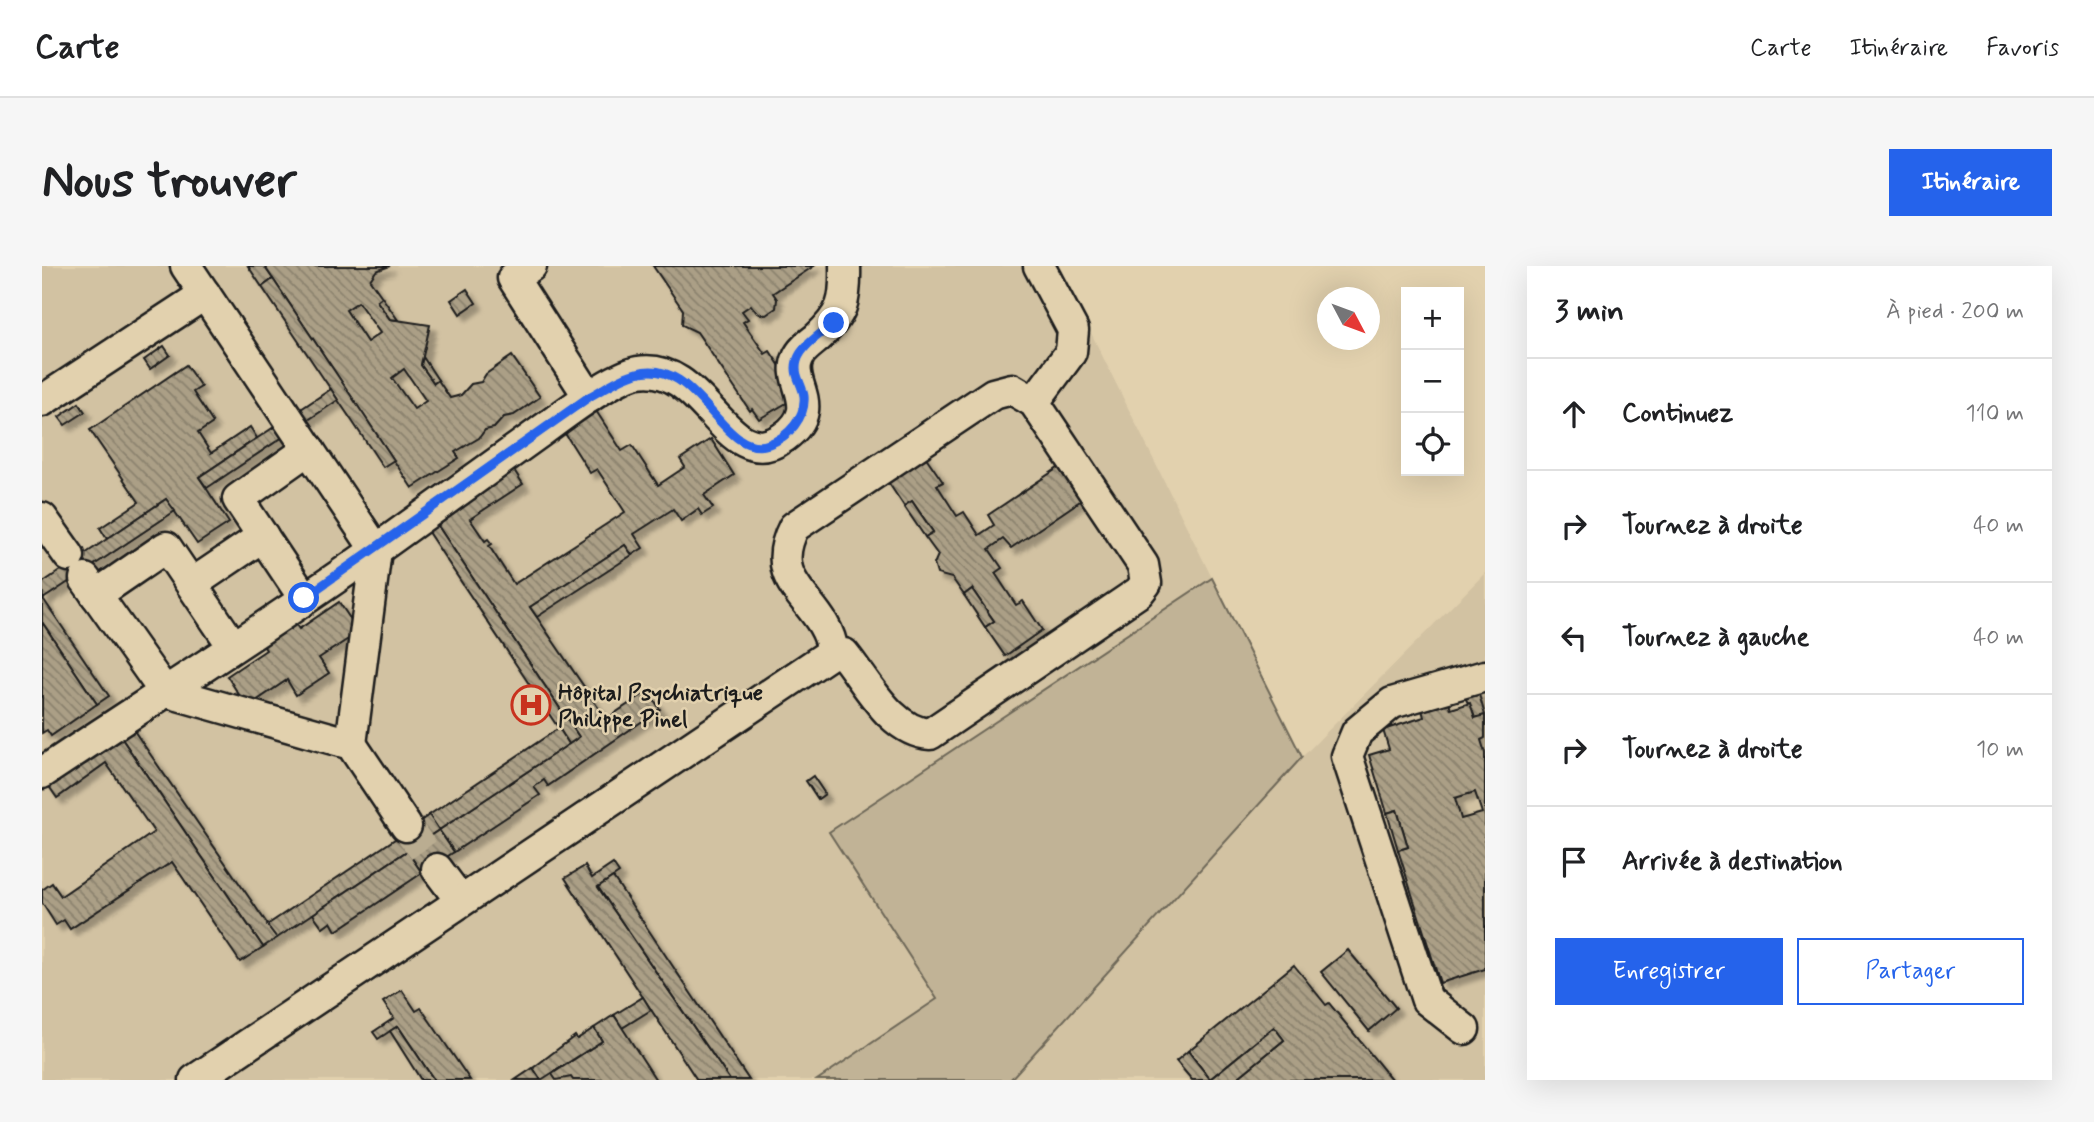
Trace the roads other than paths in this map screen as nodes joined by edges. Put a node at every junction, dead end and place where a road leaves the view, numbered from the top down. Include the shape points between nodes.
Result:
1 (186, 266) edge
2 (845, 266) edge
3 (1039, 266) edge
4 (516, 270) edge
5 (205, 294) junction
6 (589, 397) junction
7 (42, 401) edge
8 (1034, 402) junction
9 (309, 449) junction
10 (42, 518) edge
11 (263, 536) junction
12 (376, 550) junction
13 (83, 576) junction
14 (192, 584) junction
15 (304, 598) junction
16 (233, 646) junction
17 (833, 652) junction
18 (1485, 676) edge
19 (164, 691) junction
20 (351, 744) junction
21 (42, 772) edge
22 (406, 826) tunnel mouth
23 (437, 869) tunnel mouth
24 (461, 901) junction
25 (1464, 1029) dead end
26 (195, 1080) edge

1 - 5 lane
2 - 6 lane via 846,298 834,323 797,358 795,374 804,397 802,410 797,424 783,437 766,445 748,445 733,435 690,387 668,374 638,372
3 - 8 lane via 1073,330 1071,352
4 - 6 lane
5 - 7 lane
5 - 9 lane
6 - 12 lane
8 - 17 lane via 1012,389 993,394 794,527 784,547 785,570 831,635
8 - 17 lane via 1143,565 1146,583 1139,592 930,734 900,725 844,654
9 - 11 lane via 238,499
9 - 12 lane
10 - 13 lane
11 - 14 lane
11 - 15 lane
12 - 15 lane
12 - 20 lane
13 - 14 lane via 166,547
13 - 19 lane
14 - 16 lane
15 - 16 lane
16 - 19 lane
17 - 24 lane
18 - 25 lane via 1392,703 1357,732 1347,757 1427,1000
19 - 20 lane
19 - 21 lane
20 - 22 lane
23 - 24 lane
24 - 26 lane

